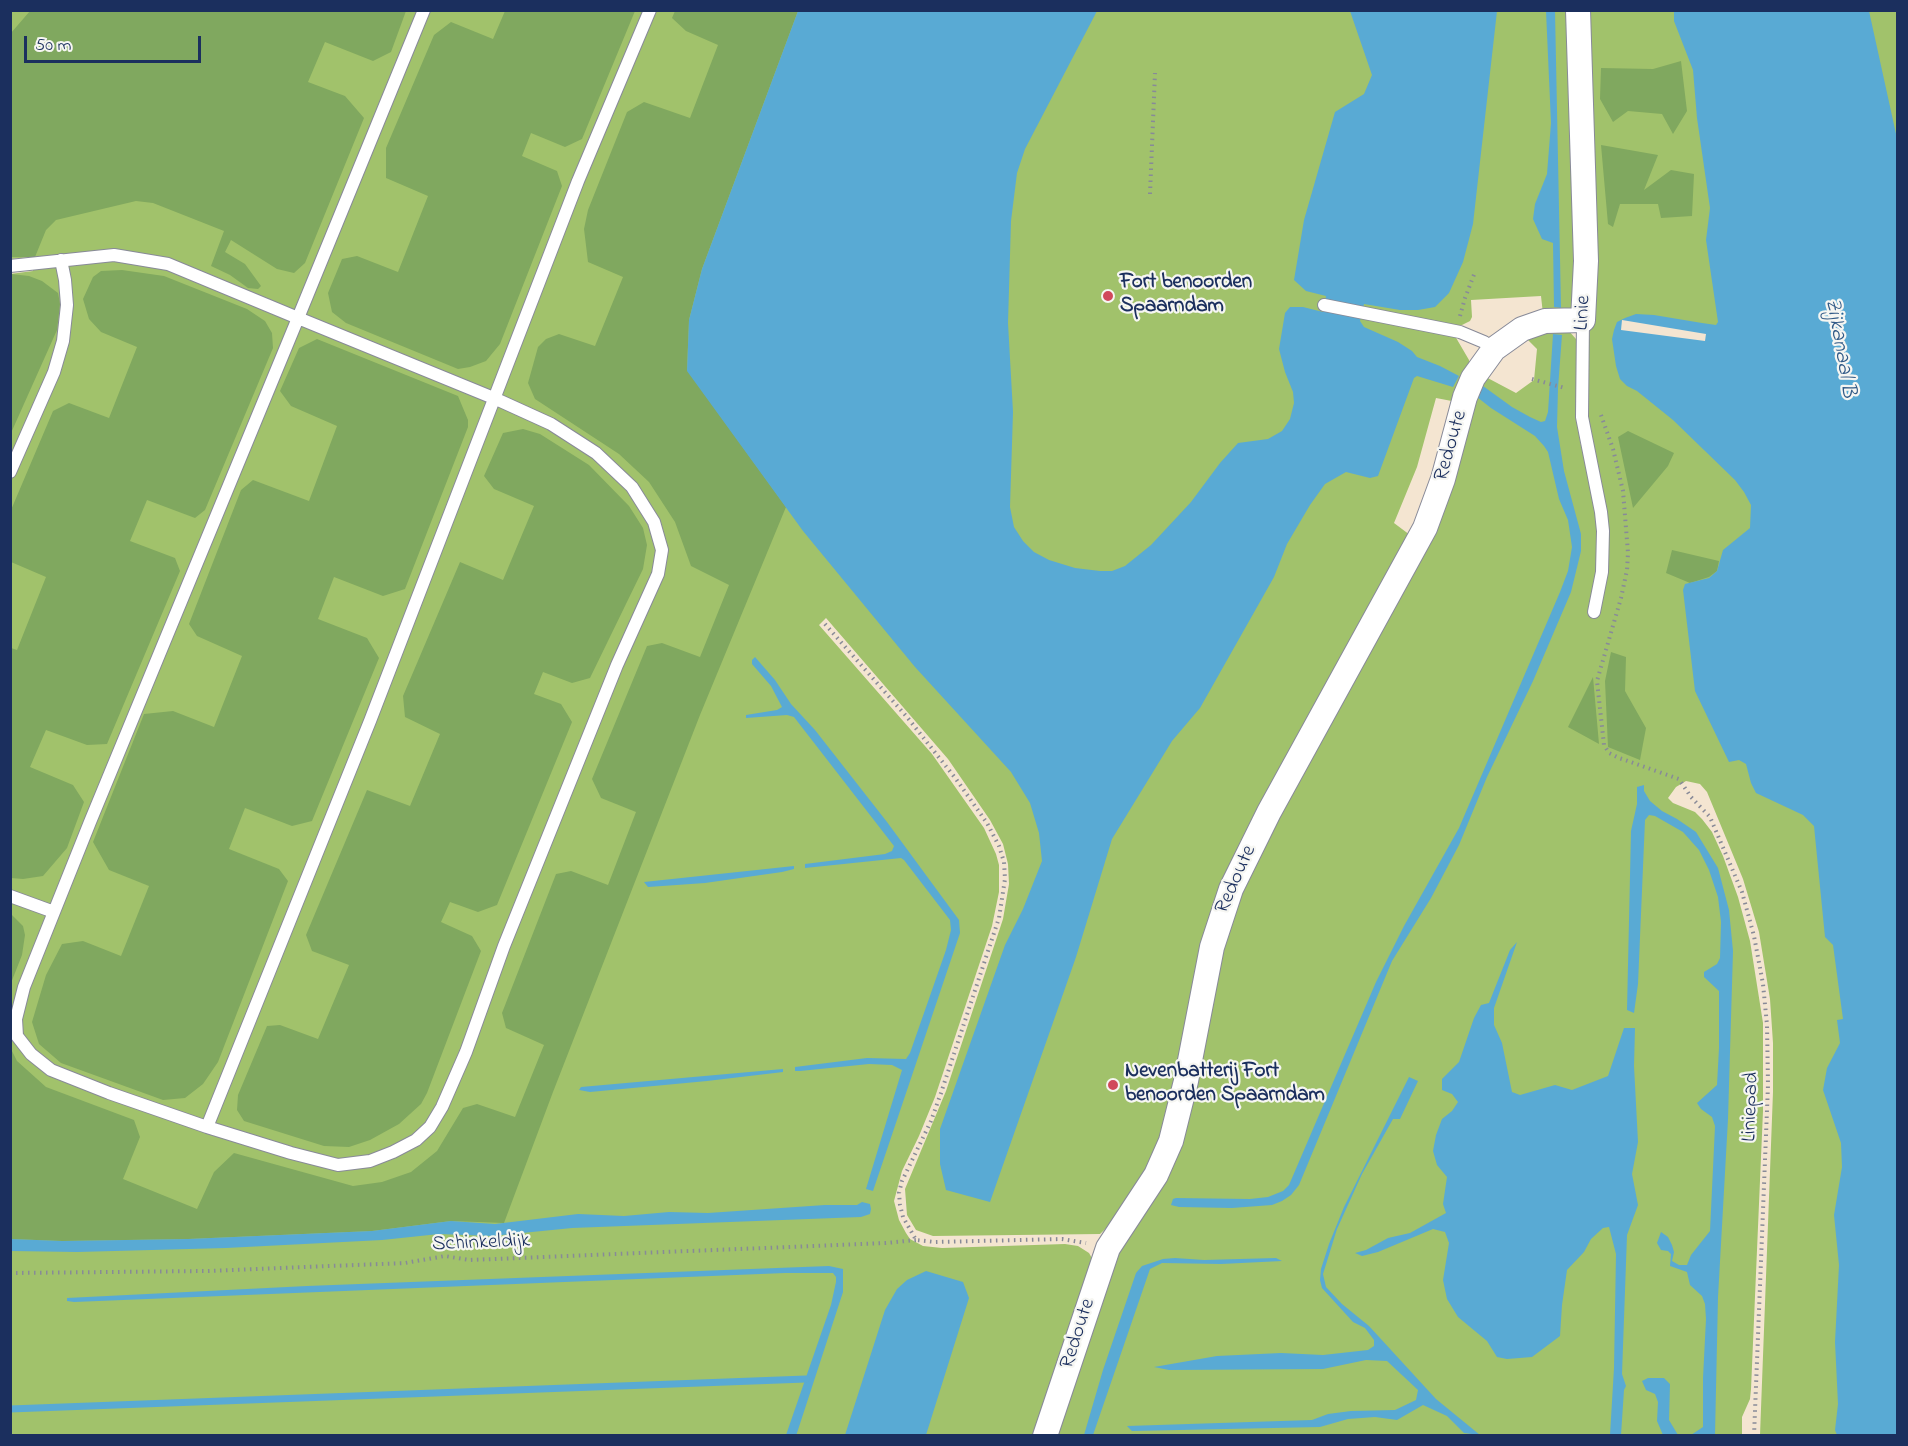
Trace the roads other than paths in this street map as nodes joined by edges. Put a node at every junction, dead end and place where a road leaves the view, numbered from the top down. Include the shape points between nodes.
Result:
1 (424, 10) edge
2 (650, 10) edge
3 (1578, 10) edge
4 (61, 260) junction
5 (10, 266) edge
6 (1324, 305) dead end
7 (298, 318) junction
8 (1583, 320) junction
9 (1494, 349) junction
10 (495, 399) junction
11 (10, 472) edge
12 (1594, 612) dead end
13 (10, 896) edge
14 (54, 912) junction
15 (207, 1127) junction
16 (1044, 1436) edge

1 - 7 lane
2 - 10 lane via 578,181
3 - 8 street, Linie via 1586,261
4 - 5 lane
4 - 7 lane via 114,255 168,264
4 - 11 lane via 67,305 63,341 54,372
6 - 9 lane via 1460,332
7 - 10 lane
7 - 14 lane
8 - 9 street, Redoute via 1532,325
8 - 12 lane, Linie via 1582,417 1603,531 1602,572
9 - 16 street, Redoute via 1467,391 1425,528 1265,820 1231,890 1212,947 1171,1141 1156,1175 1108,1248
10 - 15 lane
10 - 15 lane via 569,435 596,453 632,487 654,522 662,550 658,574 504,946 466,1052 430,1127 393,1152 369,1161 338,1165
13 - 14 lane
14 - 15 lane via 24,987 16,1019 18,1036 31,1054 51,1070

